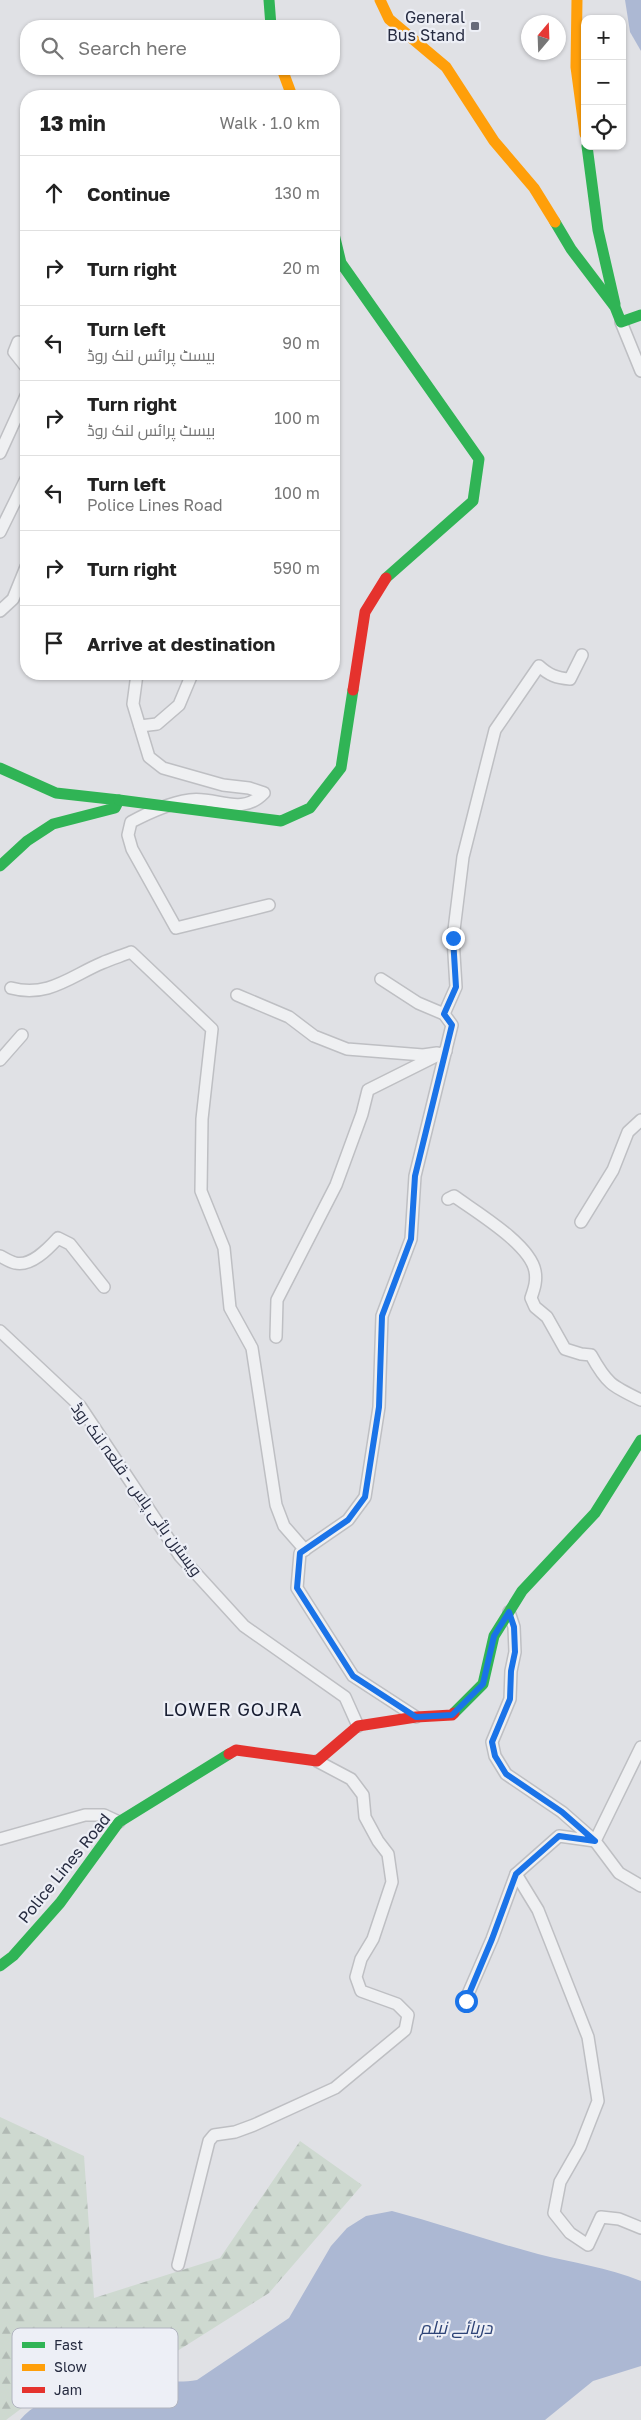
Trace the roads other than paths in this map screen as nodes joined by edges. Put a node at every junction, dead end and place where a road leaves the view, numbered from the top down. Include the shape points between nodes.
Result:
1 (269, 0) edge
2 (380, 0) edge
3 (577, 0) edge
4 (271, 20) edge
5 (284, 75) edge
6 (290, 90) edge
7 (581, 105) edge
8 (588, 150) edge
9 (340, 259) edge
10 (616, 307) junction
11 (638, 316) edge
12 (622, 322) junction
13 (20, 343) edge
14 (20, 359) edge
15 (641, 372) edge
16 (20, 409) edge
17 (0, 453) edge
18 (20, 491) edge
19 (0, 532) edge
20 (20, 581) edge
21 (0, 611) edge
22 (582, 655) dead end
23 (135, 680) edge
24 (189, 680) edge
25 (140, 726) junction
26 (0, 768) edge
27 (119, 800) junction
28 (162, 807) junction
29 (0, 866) edge
30 (269, 905) dead end
31 (381, 979) dead end
32 (11, 988) dead end
33 (237, 996) dead end
34 (444, 1014) junction
35 (22, 1035) dead end
36 (446, 1051) junction
37 (0, 1060) edge
38 (641, 1120) edge
39 (448, 1198) dead end
40 (581, 1222) dead end
41 (0, 1256) edge
42 (104, 1287) dead end
43 (0, 1331) edge
44 (276, 1337) dead end
45 (641, 1400) edge
46 (641, 1440) edge
47 (305, 1550) junction
48 (509, 1612) junction
49 (416, 1717) junction
50 (358, 1726) junction
51 (641, 1747) edge
52 (317, 1761) junction
53 (119, 1822) junction
54 (0, 1839) edge
55 (595, 1841) junction
56 (516, 1874) junction
57 (641, 1886) edge
58 (0, 1966) edge
59 (466, 2001) dead end
60 (641, 2228) edge
61 (178, 2265) dead end

1 - 4 main road
2 - 10 main road via 389,19 446,67 494,141 534,188 570,249
3 - 7 main road via 576,67
5 - 6 main road
8 - 10 main road via 598,230
9 - 28 main road via 479,459 473,501 384,580 365,612 341,768 310,808 281,821
10 - 12 main road
11 - 12 main road
12 - 15 street
13 - 14 street via 14,352
16 - 17 street
18 - 19 street
20 - 21 street via 13,599
22 - 34 street via 570,679 556,678 538,666 495,730 463,857 453,938 456,987
23 - 25 street via 133,704
24 - 25 street via 179,705 157,724
25 - 28 street via 149,758 163,768 264,793 255,802 236,805 192,800
26 - 27 main road via 56,793
27 - 28 main road
27 - 29 main road via 115,808 53,824
28 - 30 street via 131,822 128,836 176,928
31 - 34 street via 418,1003
32 - 47 street via 25,992 64,984 101,963 131,952 212,1029 202,1119 201,1191 224,1248 230,1308 252,1348 276,1505 284,1526
33 - 36 street via 289,1017 314,1036 348,1049 423,1055
34 - 36 street via 452,1025
35 - 37 street
36 - 44 street via 368,1090 336,1185 277,1300
36 - 47 street via 415,1176 411,1239 382,1316 379,1407 365,1497 348,1520
38 - 40 street via 628,1132 613,1170
39 - 45 street via 454,1196 507,1233 525,1253 535,1270 531,1298 551,1323 565,1349 591,1355 606,1380 619,1391
41 - 42 street via 16,1264 32,1261 58,1238 70,1244
43 - 50 street, ویسٹرن بائی پاس - قلعہ لنک روڈ via 80,1406 180,1556 244,1626 345,1698
46 - 48 main road via 595,1513 522,1591
47 - 49 street via 300,1553 297,1588 353,1676
48 - 49 main road via 494,1636 483,1684 452,1715
48 - 55 street via 514,1627 515,1652 510,1699 492,1742 495,1756 506,1774 562,1812
49 - 50 main road
50 - 52 main road
51 - 55 street
52 - 53 main road, Police Lines Road via 236,1750
52 - 61 street via 351,1779 363,1795 365,1817 388,1854 392,1882 356,1977 361,1991 396,2004 408,2015 405,2030 335,2088 236,2132 214,2135 209,2141
53 - 54 street via 104,1815 84,1815
53 - 58 main road, Police Lines Road via 60,1903 13,1956
55 - 56 street via 559,1836
55 - 57 street via 619,1873
56 - 59 street
56 - 60 street via 538,1910 588,2037 598,2102 580,2147 560,2182 554,2213 570,2233 588,2244 601,2217 620,2219

